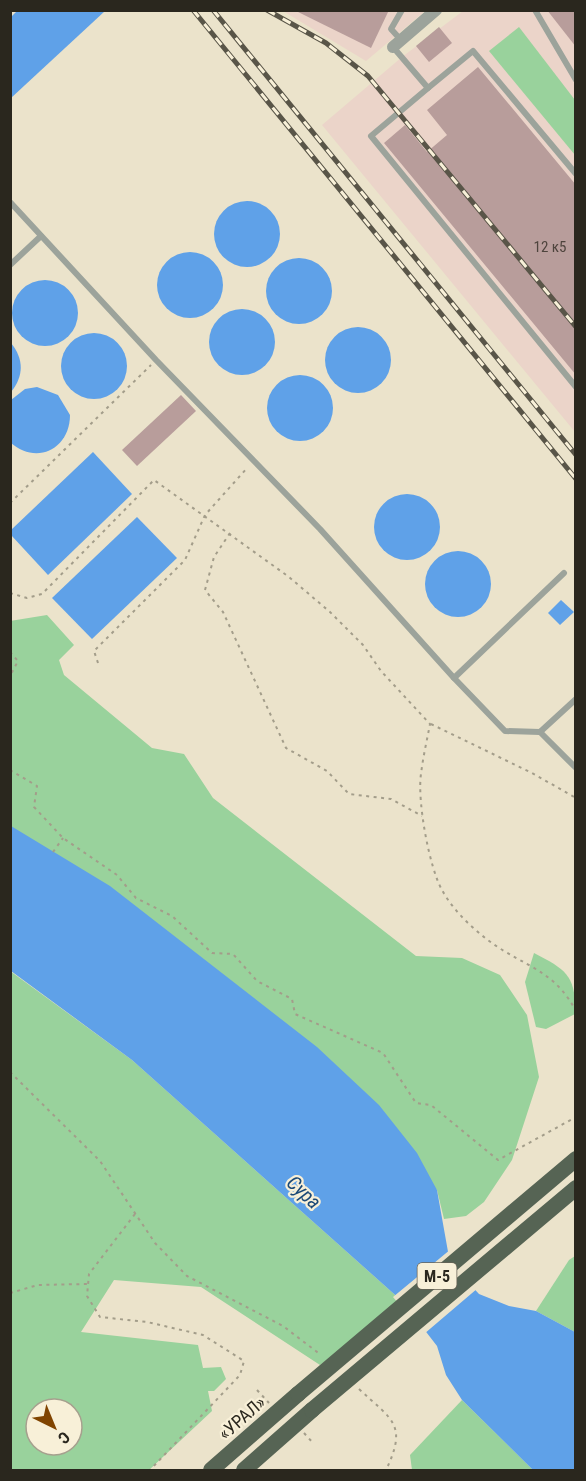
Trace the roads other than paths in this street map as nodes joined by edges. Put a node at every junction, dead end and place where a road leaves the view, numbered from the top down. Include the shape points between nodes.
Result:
1 (402, 10) edge
2 (436, 10) edge
3 (535, 10) edge
4 (397, 44) junction
5 (576, 80) edge
6 (428, 87) junction
7 (576, 174) edge
8 (10, 202) edge
9 (41, 236) junction
10 (10, 265) edge
11 (576, 387) edge
12 (564, 573) dead end
13 (454, 678) junction
14 (576, 699) edge
15 (540, 732) junction
16 (576, 768) edge
17 (576, 1159) edge
18 (576, 1188) edge
19 (211, 1470) edge
20 (244, 1470) edge

1 - 4 lane via 391,29
2 - 4 street
3 - 5 lane
4 - 6 lane
6 - 7 lane via 473,51
6 - 11 lane via 371,136
8 - 9 lane
9 - 10 lane
9 - 13 lane via 320,529
12 - 13 lane
13 - 15 lane via 505,731
14 - 15 lane
15 - 16 lane
17 - 19 highway, «УРАЛ» / М-5, bridge
18 - 20 highway, М-5, bridge

